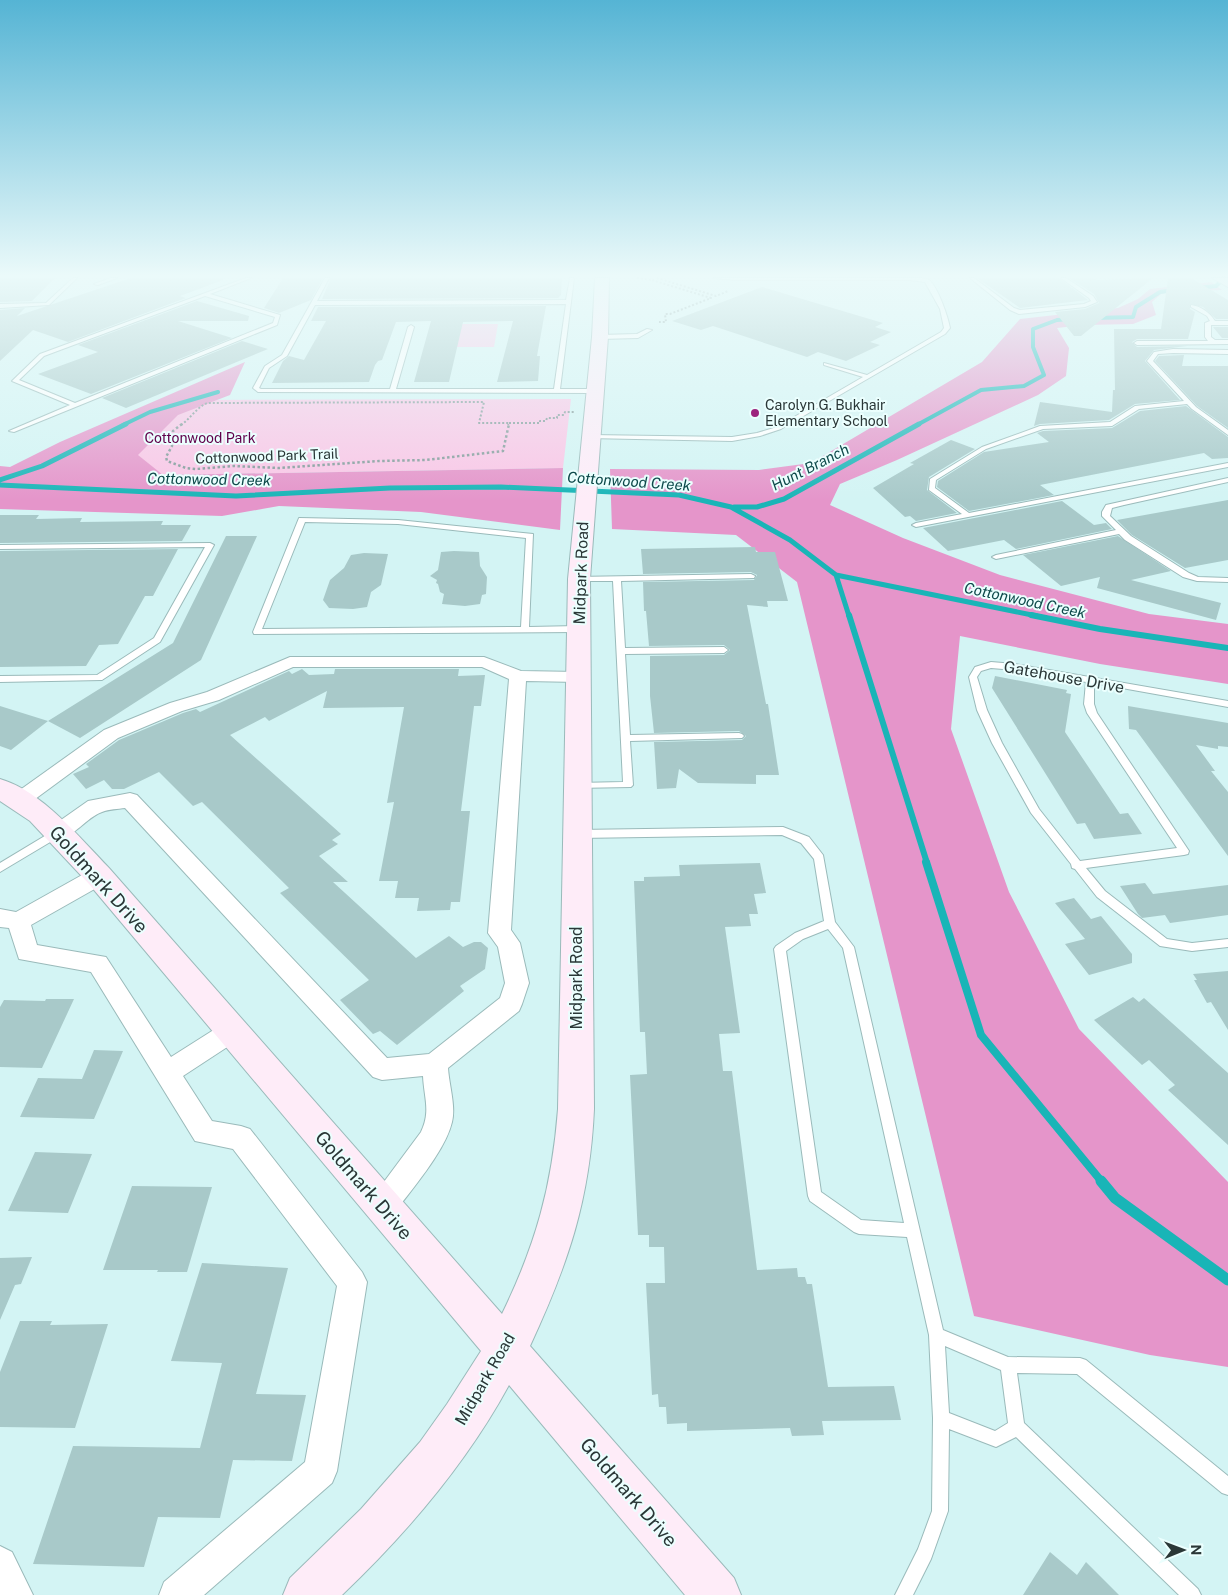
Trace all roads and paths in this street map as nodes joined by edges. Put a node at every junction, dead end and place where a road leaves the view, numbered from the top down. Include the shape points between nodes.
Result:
1 (49, 352) edge
2 (205, 352) edge
3 (286, 352) edge
4 (403, 352) edge
5 (562, 352) edge
6 (599, 352) edge
7 (911, 352) edge
8 (1161, 352) edge
9 (826, 364) dead end
10 (868, 377) junction
11 (392, 391) junction
12 (557, 391) junction
13 (595, 391) junction
14 (1188, 402) junction
15 (75, 405) junction
16 (579, 412) dead end
17 (509, 423) junction
18 (12, 431) dead end
19 (1228, 433) edge
20 (590, 437) junction
21 (1228, 465) edge
22 (1228, 480) edge
23 (968, 515) junction
24 (916, 525) dead end
25 (1121, 531) junction
26 (0, 547) edge
27 (996, 557) dead end
28 (751, 576) dead end
29 (578, 579) junction
30 (617, 579) junction
31 (1228, 580) edge
32 (525, 629) junction
33 (578, 629) junction
34 (724, 650) dead end
35 (621, 652) junction
36 (518, 676) junction
37 (578, 677) junction
38 (0, 679) edge
39 (1090, 681) junction
40 (1228, 704) edge
41 (739, 736) dead end
42 (626, 738) junction
43 (577, 786) junction
44 (10, 794) edge
45 (58, 832) junction
46 (577, 834) junction
47 (1076, 865) junction
48 (0, 868) edge
49 (99, 876) junction
50 (10, 919) edge
51 (830, 923) junction
52 (1228, 943) edge
53 (232, 1031) junction
54 (166, 1073) junction
55 (436, 1075) junction
56 (382, 1207) junction
57 (913, 1230) junction
58 (937, 1335) junction
59 (505, 1348) junction
60 (1008, 1365) junction
61 (940, 1418) junction
62 (1017, 1427) junction
63 (1228, 1487) edge
64 (0, 1564) edge
65 (15, 1595) edge
66 (177, 1595) edge
67 (307, 1595) edge
68 (718, 1595) edge
69 (904, 1595) edge
70 (1192, 1595) edge

1 - 15 lane via 16,380
2 - 15 lane
3 - 11 lane via 267,367 256,388 260,391
4 - 11 lane
5 - 12 lane
6 - 13 street, Midpark Road
7 - 10 lane
8 - 14 lane via 1150,360
9 - 10 lane
10 - 20 lane via 779,428 758,435 732,439
11 - 12 lane
12 - 13 lane
13 - 20 street, Midpark Road
14 - 19 lane
14 - 23 lane via 1137,407 1112,424 1042,427 984,448 933,479 931,489
15 - 18 lane
16 - 17 path via 565,412 540,423
17 - 17 path, Cottonwood Park Trail via 504,451 426,460 196,470 174,465 166,457 172,446 173,431 207,403 484,402 479,423
20 - 29 street, Midpark Road
21 - 23 lane
22 - 25 lane via 1109,507 1106,516
23 - 24 lane
25 - 27 lane
25 - 31 lane via 1186,575 1197,579
26 - 38 lane via 210,545 157,640 99,678
28 - 30 lane
29 - 30 lane
29 - 33 street, Midpark Road
30 - 35 lane
32 - 32 lane via 326,631 257,632 302,520 398,522 530,536
32 - 33 lane
33 - 37 street, Midpark Road
34 - 35 lane
35 - 42 lane
36 - 37 street
36 - 44 street via 484,662 290,662 214,696 176,706 111,734
36 - 55 street via 499,933 509,943 518,983 510,1004
37 - 43 street, Midpark Road
39 - 40 lane, Gatehouse Drive
39 - 47 lane via 1092,713 1184,851
39 - 47 lane, Gatehouse Drive via 991,665 978,669 973,677 982,710 997,743 1035,811
41 - 42 lane
42 - 43 lane via 628,785
43 - 46 street, Midpark Road
44 - 45 street, Goldmark Drive via 40,814
45 - 48 lane
45 - 49 street, Goldmark Drive
45 - 55 street via 95,806 130,800 382,1069
46 - 51 lane via 783,830 804,840 819,858
46 - 59 street, Midpark Road via 573,1159 562,1211 546,1261
47 - 52 lane, Gatehouse Drive via 1101,894 1164,943 1192,947
49 - 50 street
49 - 53 street, Goldmark Drive
50 - 54 street via 27,953 98,964
51 - 57 lane via 848,946
51 - 57 lane via 799,936 780,949 815,1196 859,1227
53 - 54 street
53 - 56 street, Goldmark Drive
54 - 66 street via 204,1132 242,1138 352,1282 320,1471
55 - 56 street via 439,1122 430,1141
56 - 59 street, Goldmark Drive
57 - 58 lane
58 - 60 lane
58 - 61 lane
59 - 67 street, Midpark Road via 482,1392 437,1457 379,1526
59 - 68 street, Goldmark Drive
60 - 62 lane
60 - 63 lane via 1080,1366
61 - 62 lane via 996,1439
61 - 69 lane via 940,1511 925,1553
62 - 70 lane
64 - 65 street

